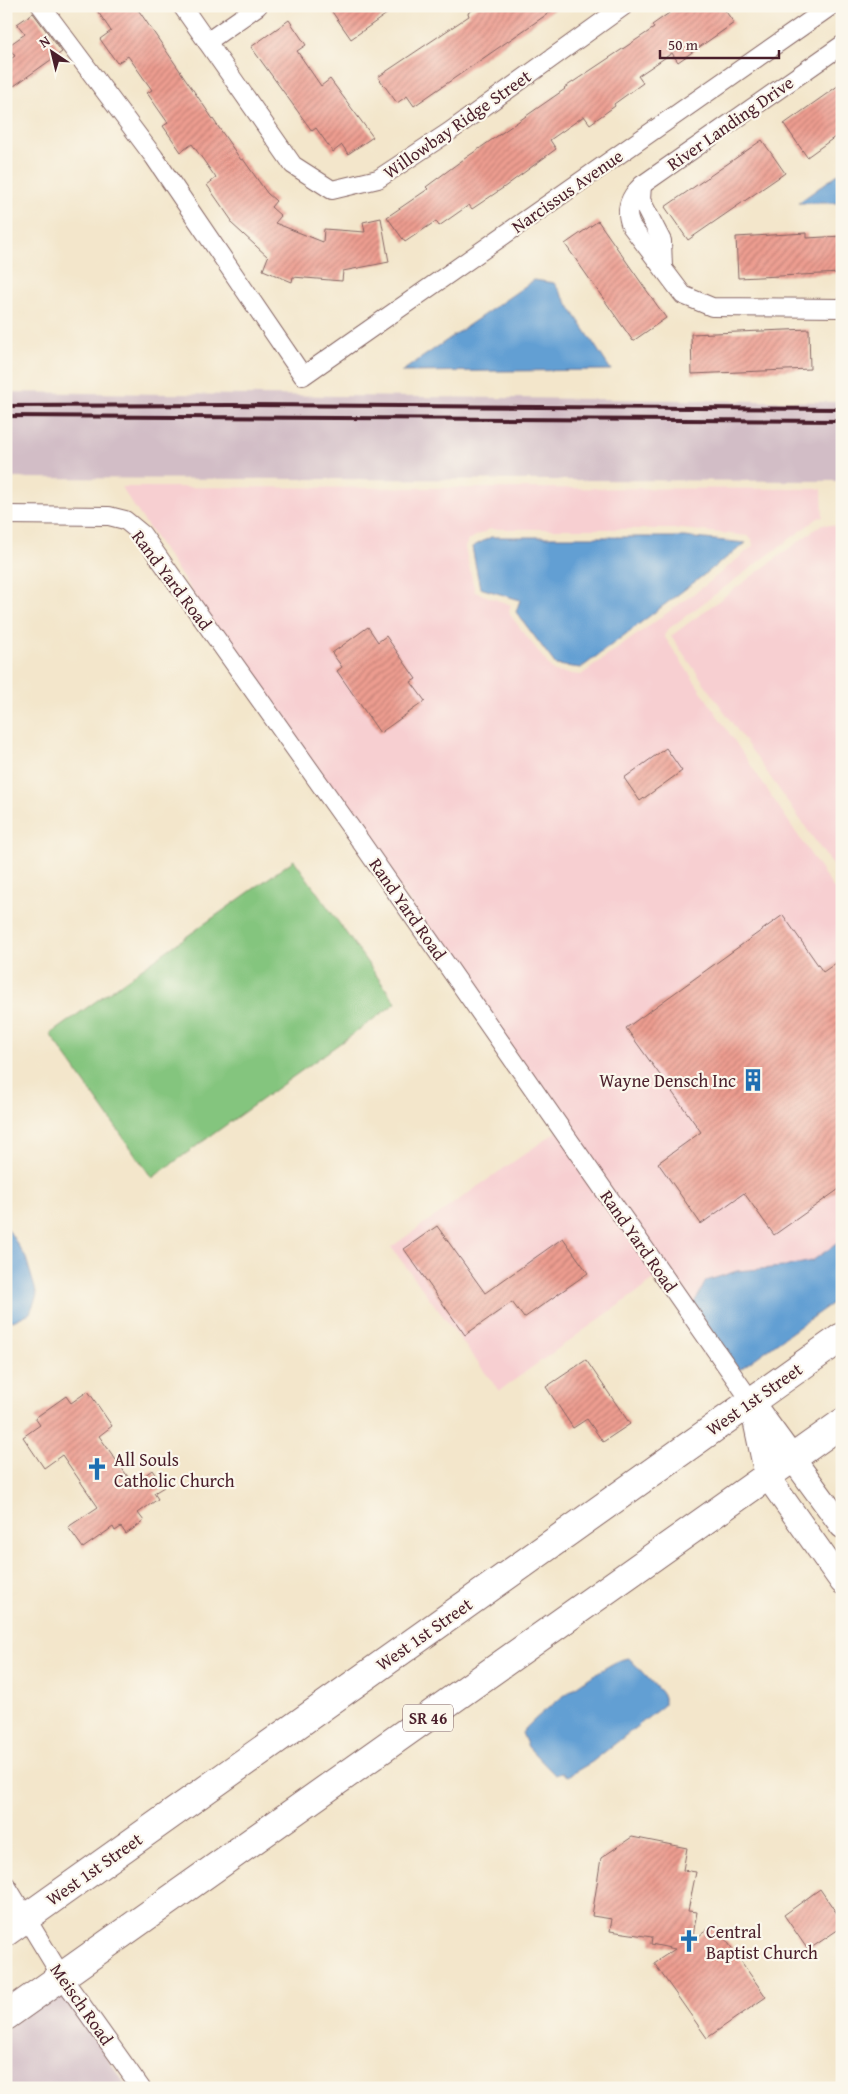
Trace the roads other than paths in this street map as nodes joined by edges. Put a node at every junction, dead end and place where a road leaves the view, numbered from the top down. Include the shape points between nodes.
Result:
1 (41, 6) edge
2 (182, 6) edge
3 (258, 6) edge
4 (624, 6) edge
5 (832, 6) edge
6 (207, 42) junction
7 (842, 45) edge
8 (842, 308) edge
9 (6, 515) edge
10 (842, 1337) edge
11 (751, 1402) junction
12 (842, 1423) edge
13 (793, 1457) junction
14 (767, 1476) junction
15 (842, 1526) edge
16 (842, 1582) edge
17 (6, 1885) edge
18 (16, 1924) edge
19 (62, 1977) junction
20 (6, 2016) edge
21 (141, 2088) edge

1 - 5 street, Narcissus Avenue via 154,157 303,376
2 - 6 street, Willowbay Ridge Street
3 - 6 street
4 - 6 street, Willowbay Ridge Street via 378,179 332,190 293,165
7 - 8 street, River Landing Drive via 642,185 633,193 627,216 631,226 683,295 712,307
9 - 11 street, Rand Yard Road via 109,516 125,520 142,534
10 - 11 main road, West 1st Street
11 - 13 main road
11 - 14 main road
11 - 18 main road, West 1st Street
12 - 13 main road, SR 46
13 - 14 main road, SR 46
13 - 15 main road
14 - 16 main road
14 - 19 main road, SR 46
17 - 18 street, Meisch Road
18 - 19 street, Meisch Road
19 - 20 main road, SR 46
19 - 21 street, Meisch Road

